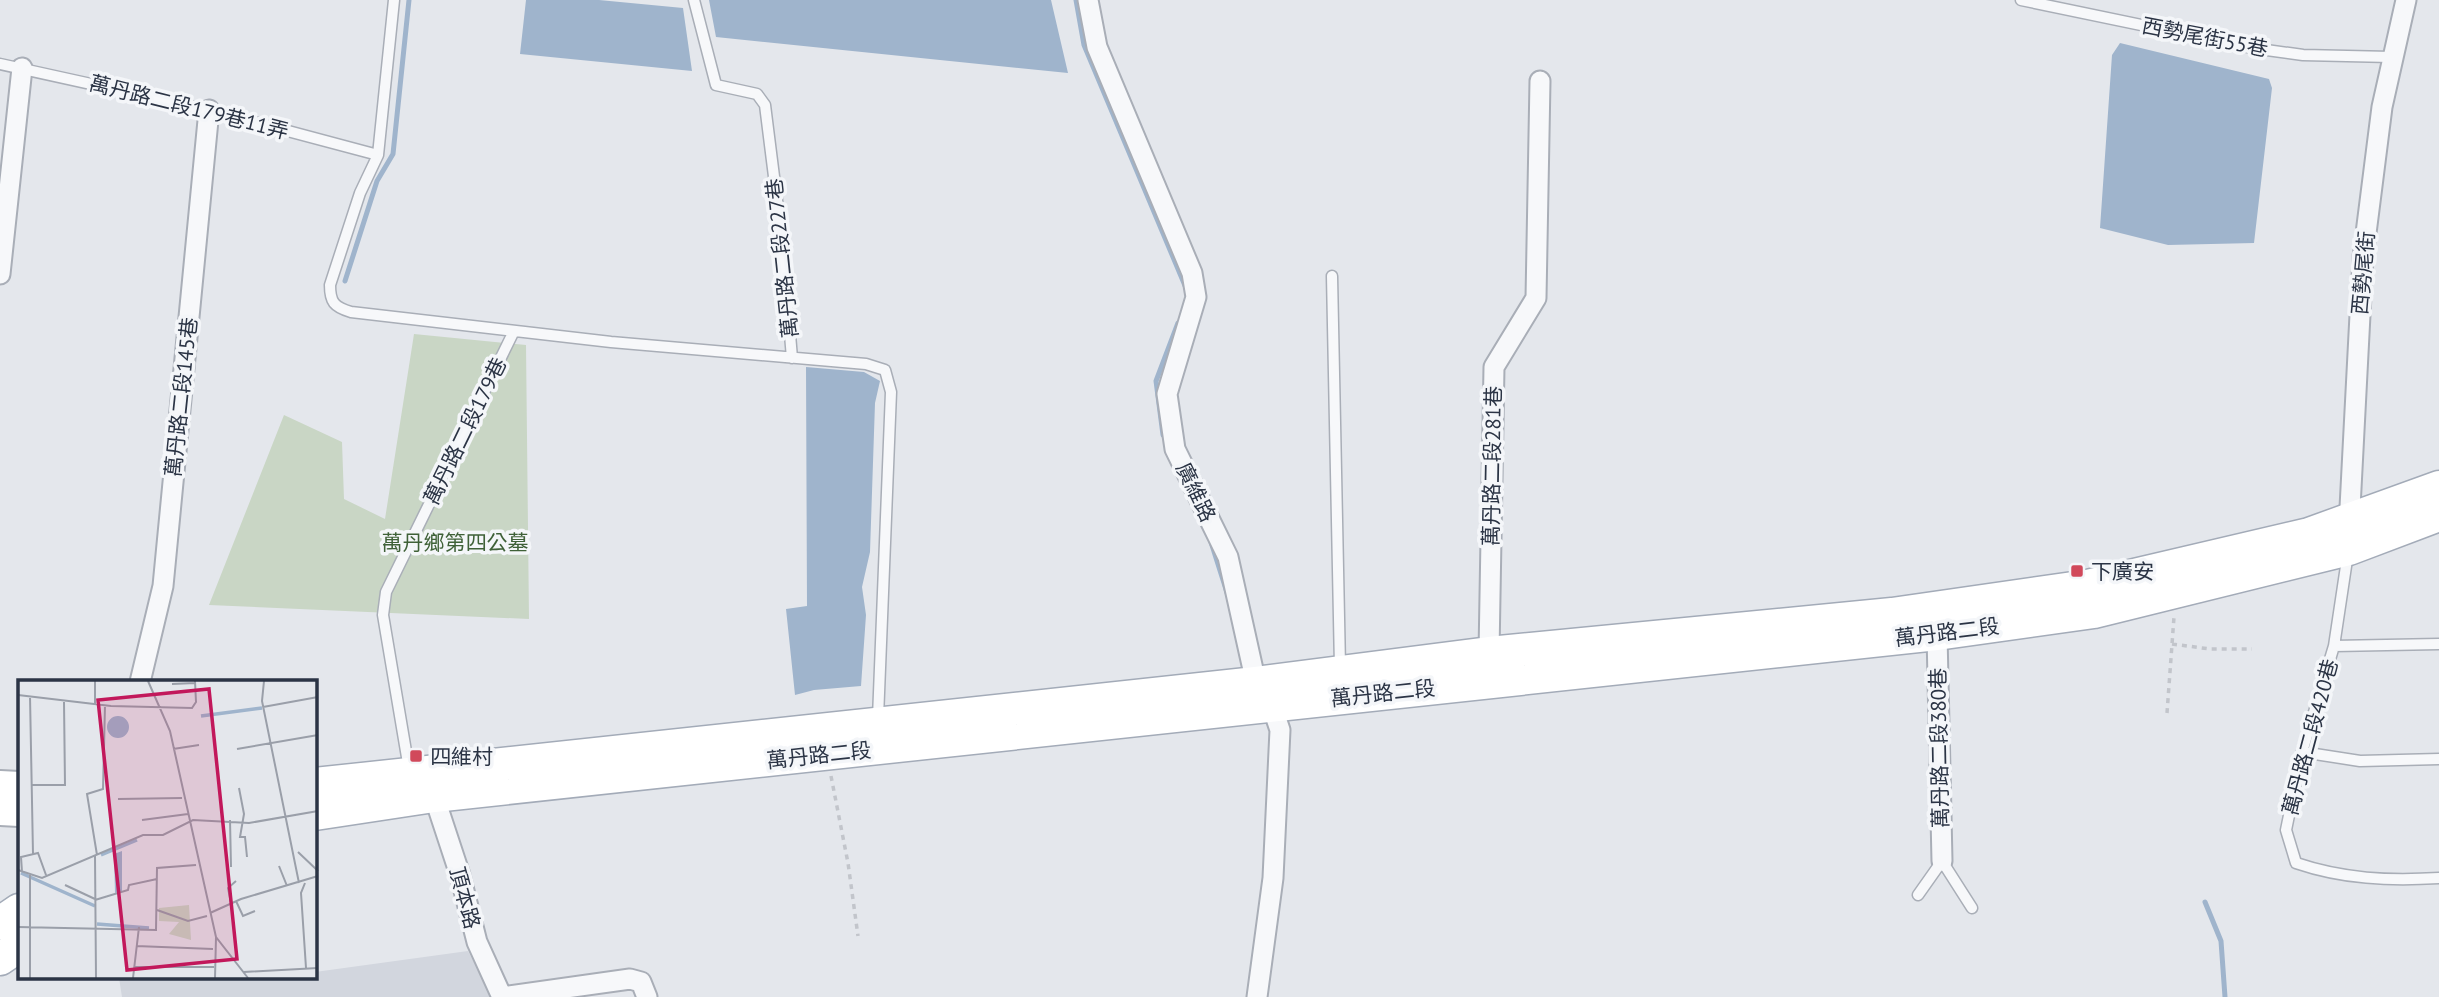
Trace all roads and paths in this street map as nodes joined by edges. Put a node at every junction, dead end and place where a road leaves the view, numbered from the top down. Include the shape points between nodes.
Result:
1 (394, 0) edge
2 (694, 0) edge
3 (1088, 0) edge
4 (2021, 0) edge
5 (2406, 0) edge
6 (2391, 57) junction
7 (0, 64) edge
8 (22, 68) junction
9 (1540, 81) dead end
10 (209, 110) junction
11 (378, 155) junction
12 (0, 274) edge
13 (1332, 276) dead end
14 (514, 331) junction
15 (792, 358) junction
16 (2439, 487) edge
17 (2439, 515) edge
18 (2349, 535) junction
19 (2176, 592) junction
20 (1936, 621) junction
21 (2172, 643) junction
22 (2439, 645) edge
23 (2334, 646) junction
24 (2252, 649) dead end
25 (1489, 653) junction
26 (140, 680) edge
27 (1340, 685) junction
28 (1264, 694) junction
29 (2167, 713) dead end
30 (878, 723) junction
31 (2302, 752) junction
32 (827, 754) junction
33 (2439, 759) edge
34 (410, 773) junction
35 (317, 784) edge
36 (0, 785) edge
37 (18, 786) edge
38 (434, 796) junction
39 (0, 811) edge
40 (18, 812) edge
41 (317, 814) edge
42 (1942, 861) junction
43 (2439, 878) edge
44 (1918, 895) dead end
45 (1972, 908) dead end
46 (18, 911) edge
47 (0, 923) edge
48 (858, 936) dead end
49 (18, 947) edge
50 (0, 959) edge
51 (502, 997) edge
52 (648, 997) edge
53 (1256, 997) edge

1 - 11 lane, 萬丹路二段179巷
2 - 15 lane, 萬丹路二段227巷 via 716,85 757,94 765,105
3 - 28 street, 廣維路 via 1097,47 1192,273 1196,297 1167,394 1175,449 1227,557
4 - 6 lane, 西勢尾街55巷 via 2252,48 2303,55
5 - 6 street, 西勢尾街
6 - 18 street, 西勢尾街 via 2362,257
7 - 8 lane, 萬丹路二段179巷11弄
8 - 10 lane, 萬丹路二段179巷11弄
8 - 12 street
9 - 25 street, 萬丹路二段281巷 via 1536,298 1494,367
10 - 11 lane, 萬丹路二段179巷11弄
10 - 26 street, 萬丹路二段145巷 via 163,586
11 - 14 lane, 萬丹路二段179巷 via 360,193 330,285 330,299 337,308
13 - 27 lane
14 - 15 lane, 萬丹路二段179巷
14 - 34 lane, 萬丹路二段179巷 via 386,592 383,615
15 - 30 lane, 萬丹路二段227巷 via 885,370 891,392
16 - 18 main road, 萬丹路二段
17 - 18 main road, 萬丹路二段
18 - 19 main road, 萬丹路二段
18 - 20 main road, 萬丹路二段
18 - 23 lane, 萬丹路二段420巷
19 - 20 main road, 萬丹路二段 via 2094,612
19 - 21 path
20 - 25 main road, 萬丹路二段
20 - 27 main road, 萬丹路二段
20 - 42 street, 萬丹路二段380巷
21 - 24 path
21 - 29 path
22 - 23 lane
23 - 31 lane, 萬丹路二段420巷
25 - 27 main road, 萬丹路二段
27 - 28 main road, 萬丹路二段
28 - 30 main road, 萬丹路二段
28 - 32 main road, 萬丹路二段
28 - 53 street, 廣維路 via 1280,730 1273,878
30 - 34 main road, 萬丹路二段
31 - 33 lane via 2360,761
31 - 43 lane, 萬丹路二段420巷 via 2286,830 2296,863 2329,875 2394,881
32 - 38 main road, 萬丹路二段
32 - 48 path
34 - 35 main road, 萬丹路二段
36 - 37 main road
38 - 41 main road, 萬丹路二段
38 - 51 street, 頂本路 via 477,942
39 - 40 main road
42 - 44 lane
42 - 45 lane
46 - 47 main road
49 - 50 main road
51 - 52 street via 630,979 641,982

